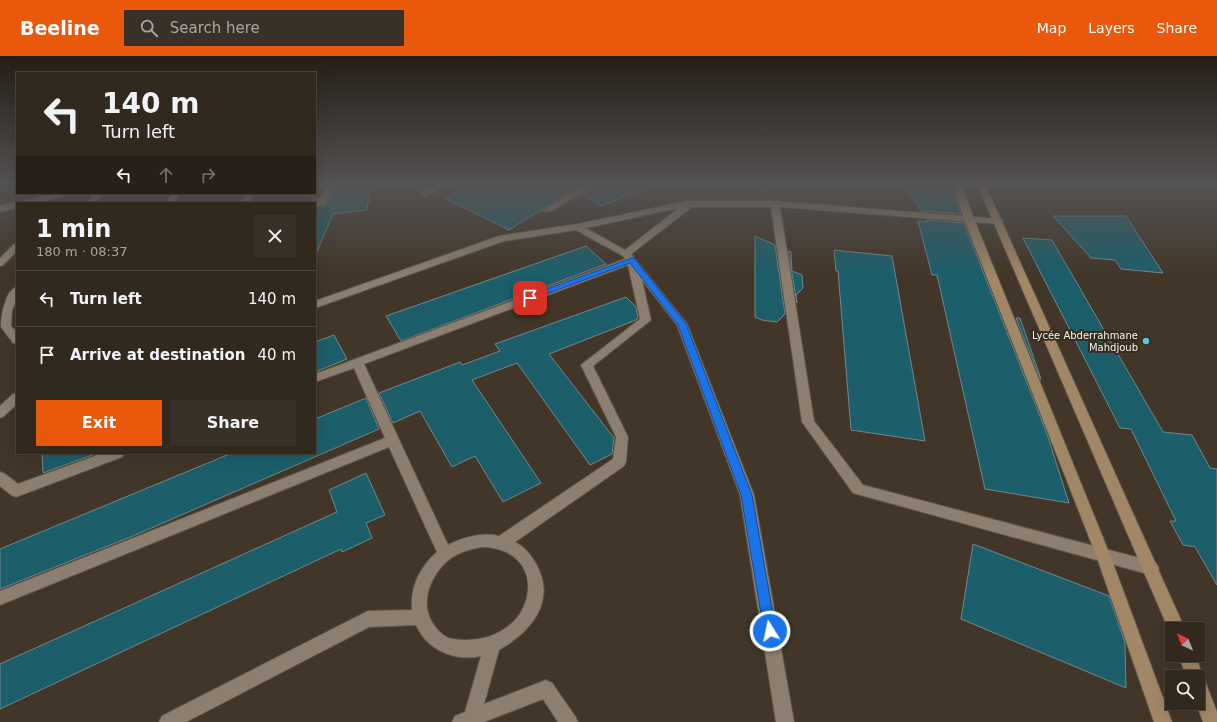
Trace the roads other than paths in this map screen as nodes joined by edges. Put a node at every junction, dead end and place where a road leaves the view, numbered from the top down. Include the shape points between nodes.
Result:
1 (636, 215) edge
2 (677, 215) edge
3 (777, 215) edge
4 (918, 215) edge
5 (968, 215) edge
6 (995, 215) edge
7 (969, 219) junction
8 (998, 221) junction
9 (577, 227) junction
10 (16, 247) edge
11 (629, 257) junction
12 (0, 264) edge
13 (16, 292) edge
14 (316, 305) edge
15 (16, 339) edge
16 (357, 362) junction
17 (316, 378) edge
18 (16, 398) edge
19 (16, 410) edge
20 (0, 415) edge
21 (393, 440) junction
22 (114, 454) edge
23 (0, 478) edge
24 (501, 543) junction
25 (445, 554) junction
26 (1103, 555) junction
27 (1151, 568) junction
28 (0, 598) edge
29 (420, 617) junction
30 (1174, 622) edge
31 (492, 646) junction
32 (1205, 703) edge
33 (467, 719) edge
34 (168, 722) edge
35 (570, 722) edge
36 (785, 722) edge
37 (1163, 722) edge
38 (1212, 722) edge

1 - 9 street
2 - 11 street
3 - 26 street via 808,422 858,489
4 - 7 street
5 - 7 street
6 - 8 street
7 - 8 street
7 - 26 street
8 - 27 street
9 - 11 street
9 - 14 street via 502,238
10 - 12 street
11 - 16 street
11 - 24 street via 646,320 587,365 622,437 619,462
11 - 36 street via 682,324 747,495
13 - 15 street via 7,310 6,327
16 - 17 street
16 - 21 street
18 - 20 street
19 - 20 street
21 - 25 street
21 - 28 street
22 - 23 street via 16,492
24 - 25 street via 482,541 464,545
24 - 31 street via 518,550 531,567 536,584 534,603 525,622 509,637
25 - 29 street via 431,568 421,585 418,605
26 - 27 street
26 - 37 street
27 - 30 street
29 - 31 street via 429,634 445,646 470,651
29 - 34 street via 368,619
31 - 33 street
32 - 38 street
33 - 35 street via 546,689

